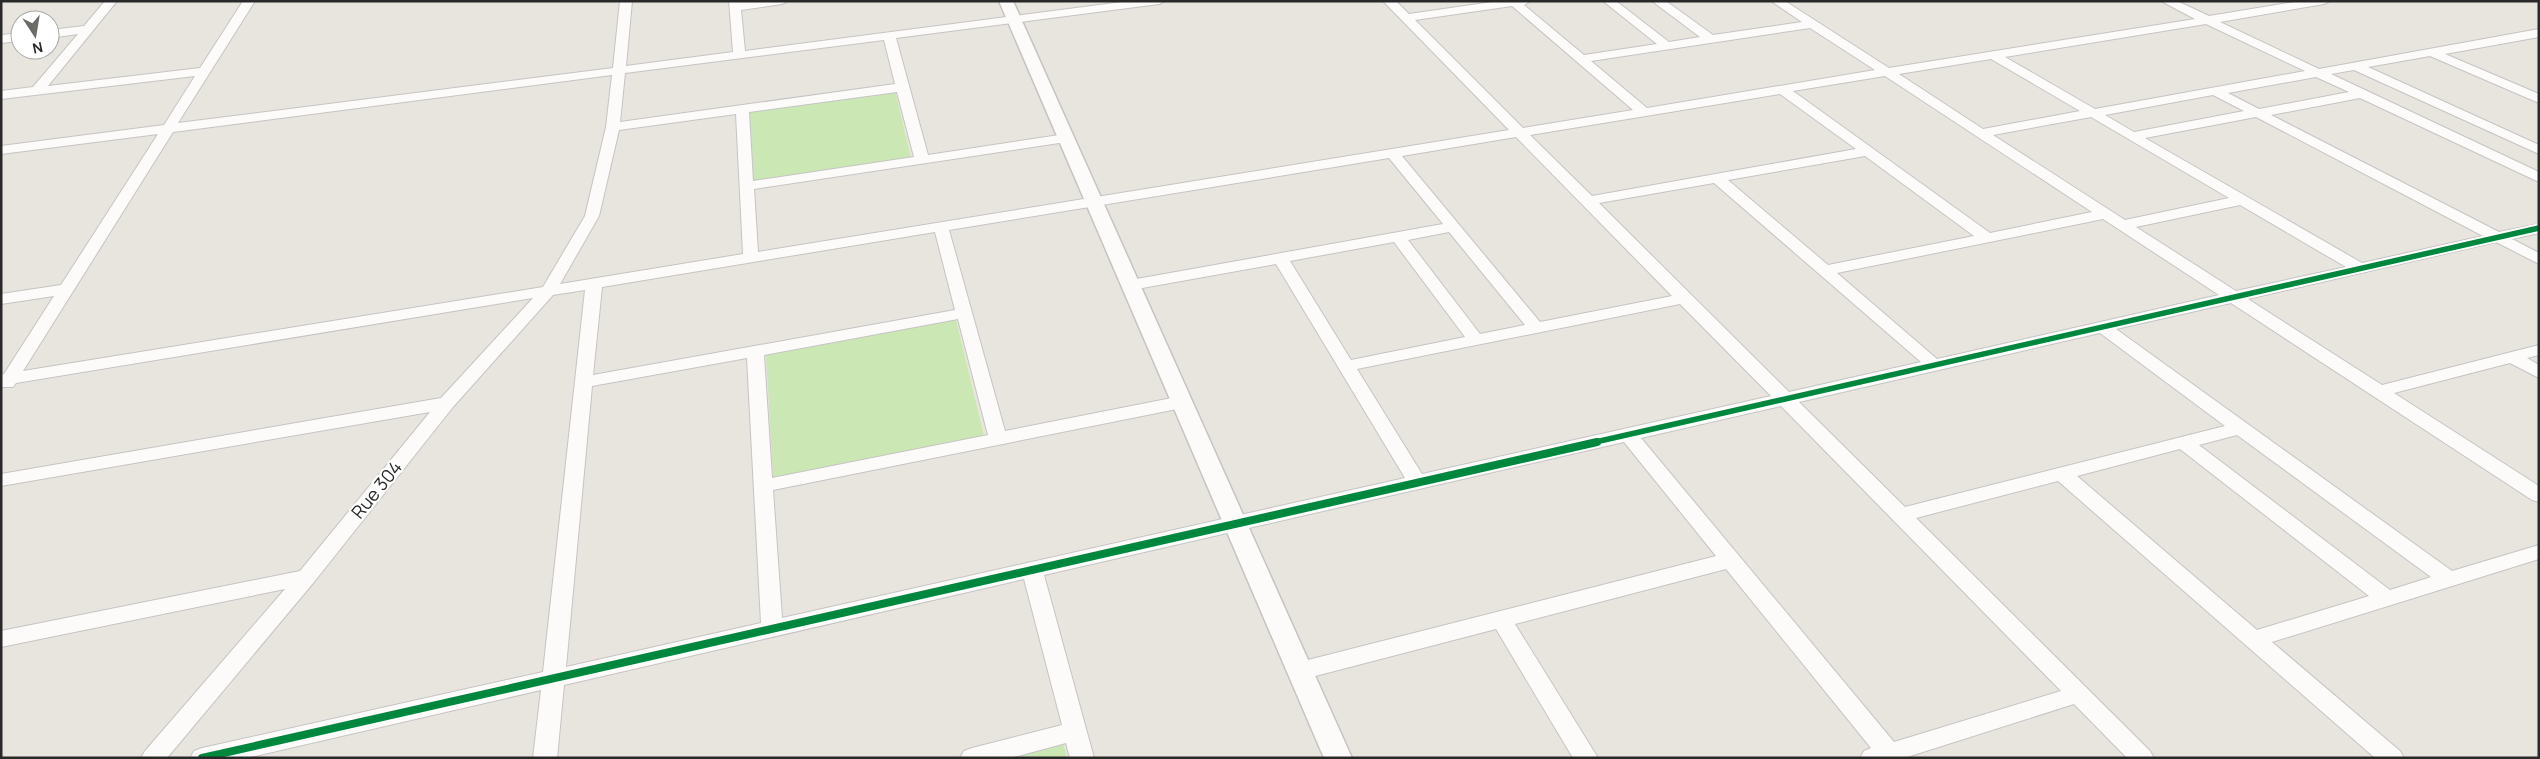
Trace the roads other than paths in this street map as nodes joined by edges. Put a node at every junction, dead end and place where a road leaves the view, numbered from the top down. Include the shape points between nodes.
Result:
1 (111, 1) edge
2 (249, 1) edge
3 (626, 1) edge
4 (782, 1) edge
5 (1160, 1) edge
6 (1388, 1) edge
7 (1609, 1) edge
8 (1658, 1) edge
9 (1777, 1) edge
10 (2167, 1) edge
11 (2273, 1) edge
12 (2324, 1) edge
13 (1520, 2) edge
14 (1125, 3) edge
15 (735, 4) edge
16 (2287, 7) junction
17 (1010, 11) edge
18 (1405, 18) junction
19 (2207, 20) junction
20 (1812, 24) junction
21 (88, 29) junction
22 (60, 33) edge
23 (2539, 33) edge
24 (889, 36) junction
25 (2521, 36) junction
26 (1710, 39) junction
27 (2539, 44) edge
28 (1667, 46) junction
29 (2431, 52) junction
30 (739, 55) junction
31 (1993, 55) junction
32 (1581, 59) junction
33 (2355, 66) junction
34 (205, 71) junction
35 (619, 71) junction
36 (1887, 72) junction
37 (2317, 73) junction
38 (903, 87) junction
39 (1783, 90) junction
40 (37, 91) junction
41 (2215, 91) junction
42 (2361, 94) junction
43 (1, 95) edge
44 (2539, 99) edge
45 (742, 109) junction
46 (1644, 112) junction
47 (2092, 113) junction
48 (2258, 113) junction
49 (614, 127) junction
50 (169, 128) junction
51 (1519, 132) junction
52 (1981, 133) junction
53 (2132, 136) junction
54 (1066, 138) junction
55 (1, 150) edge
56 (2539, 150) edge
57 (1868, 151) junction
58 (1392, 153) junction
59 (922, 160) junction
60 (1717, 178) junction
61 (2539, 178) edge
62 (747, 186) junction
63 (2242, 200) junction
64 (1094, 202) junction
65 (1588, 202) junction
66 (2106, 214) junction
67 (2122, 225) junction
68 (941, 227) junction
69 (1453, 227) junction
70 (2539, 228) edge
71 (1398, 237) junction
72 (2497, 237) junction
73 (1987, 238) junction
74 (751, 258) junction
75 (1280, 258) junction
76 (2539, 259) edge
77 (2359, 268) junction
78 (1824, 271) junction
79 (594, 283) junction
80 (1131, 285) junction
81 (68, 289) junction
82 (548, 291) junction
83 (2234, 297) junction
84 (1684, 298) junction
85 (1, 299) edge
86 (965, 314) junction
87 (2102, 327) junction
88 (1536, 328) junction
89 (1476, 340) junction
90 (2539, 350) edge
91 (755, 351) junction
92 (2512, 357) junction
93 (1934, 365) junction
94 (1346, 366) junction
95 (2539, 373) edge
96 (584, 382) junction
97 (5, 383) edge
98 (2379, 391) junction
99 (1784, 399) junction
100 (1182, 402) junction
101 (448, 403) junction
102 (2240, 428) junction
103 (1627, 434) junction
104 (998, 439) junction
105 (2183, 442) junction
106 (2062, 474) junction
107 (1, 480) edge
108 (1418, 482) junction
109 (763, 486) junction
110 (2539, 495) edge
111 (1900, 515) junction
112 (1235, 523) junction
113 (2539, 552) edge
114 (1731, 560) junction
115 (1032, 570) junction
116 (307, 577) junction
117 (2448, 579) junction
118 (2386, 598) junction
119 (1502, 619) junction
120 (772, 628) junction
121 (1, 639) edge
122 (2254, 639) junction
123 (1300, 671) junction
124 (553, 678) junction
125 (2079, 694) junction
126 (1075, 731) junction
127 (1880, 755) edge
128 (153, 758) edge
129 (202, 758) edge
130 (545, 758) edge
131 (972, 758) edge
132 (1082, 758) edge
133 (1338, 758) edge
134 (1586, 758) edge
135 (2142, 758) edge
136 (2392, 758) edge

1 - 21 street
2 - 34 street
3 - 35 street, Rue 304
4 - 15 street
5 - 14 street
6 - 18 street
7 - 28 street
8 - 26 street
9 - 20 street
10 - 19 street
11 - 16 street
12 - 16 street
13 - 18 street
13 - 32 street
14 - 17 street
15 - 30 street
16 - 19 street
17 - 24 street
17 - 54 street
18 - 51 street
19 - 31 street
19 - 37 street
20 - 26 street
20 - 36 street
21 - 22 street
21 - 40 street
23 - 25 street
24 - 30 street
24 - 38 street
25 - 27 street
25 - 29 street
26 - 28 street
28 - 32 street
29 - 33 street
29 - 44 street
30 - 35 street
31 - 36 street
31 - 47 street
32 - 46 street
33 - 37 street
33 - 56 street
34 - 40 street
34 - 50 street
35 - 49 street, Rue 304
35 - 50 street
36 - 39 street
36 - 52 street
37 - 41 street
37 - 42 street
38 - 45 street
38 - 59 street
39 - 46 street
39 - 57 street
40 - 43 street
41 - 47 street
41 - 48 street
42 - 48 street
42 - 61 street
45 - 49 street
45 - 62 street
46 - 51 street
47 - 52 street
47 - 53 street
48 - 53 street
48 - 72 street
49 - 82 street, Rue 304 via 592,216
50 - 55 street
50 - 81 street
51 - 58 street
51 - 65 street
52 - 66 street
53 - 63 street
54 - 59 street
54 - 64 street
57 - 60 street
57 - 73 street
58 - 64 street
58 - 69 street
59 - 62 street
60 - 65 street
60 - 78 street
62 - 74 street
63 - 67 street
63 - 77 street
64 - 68 street
64 - 80 street
65 - 84 street
66 - 67 street
66 - 73 street
67 - 83 street
68 - 74 street
68 - 86 street
69 - 71 street
69 - 88 street
70 - 72 street
71 - 75 street
71 - 89 street
72 - 76 street
72 - 77 street
73 - 78 street
74 - 79 street
75 - 80 street
75 - 94 street
77 - 83 street
78 - 93 street
79 - 82 street
79 - 96 street
80 - 100 street
81 - 85 street
81 - 97 street
82 - 97 street
82 - 101 street, Rue 304
83 - 87 street
83 - 98 street
84 - 88 street
84 - 99 street
86 - 91 street
86 - 104 street
87 - 93 street
87 - 102 street
88 - 89 street
89 - 94 street
90 - 92 street
91 - 96 street
91 - 109 street
92 - 95 street
92 - 98 street
93 - 99 street
94 - 108 street
96 - 124 street
98 - 110 street
99 - 103 street
99 - 111 street
100 - 104 street
100 - 112 street
101 - 107 street
101 - 116 street, Rue 304
102 - 105 street
102 - 117 street
103 - 108 street
103 - 114 street
104 - 109 street
105 - 106 street
105 - 118 street
106 - 111 street
106 - 122 street
108 - 112 street
109 - 120 street
111 - 125 street
112 - 115 street
112 - 123 street
113 - 117 street
114 - 119 street
114 - 127 street
115 - 120 street
115 - 126 street
116 - 121 street
116 - 128 street, Rue 304
117 - 118 street
118 - 122 street
119 - 123 street
119 - 134 street
120 - 124 street
122 - 136 street
123 - 133 street
124 - 129 street
124 - 130 street
125 - 127 street
125 - 135 street
126 - 131 street
126 - 132 street

